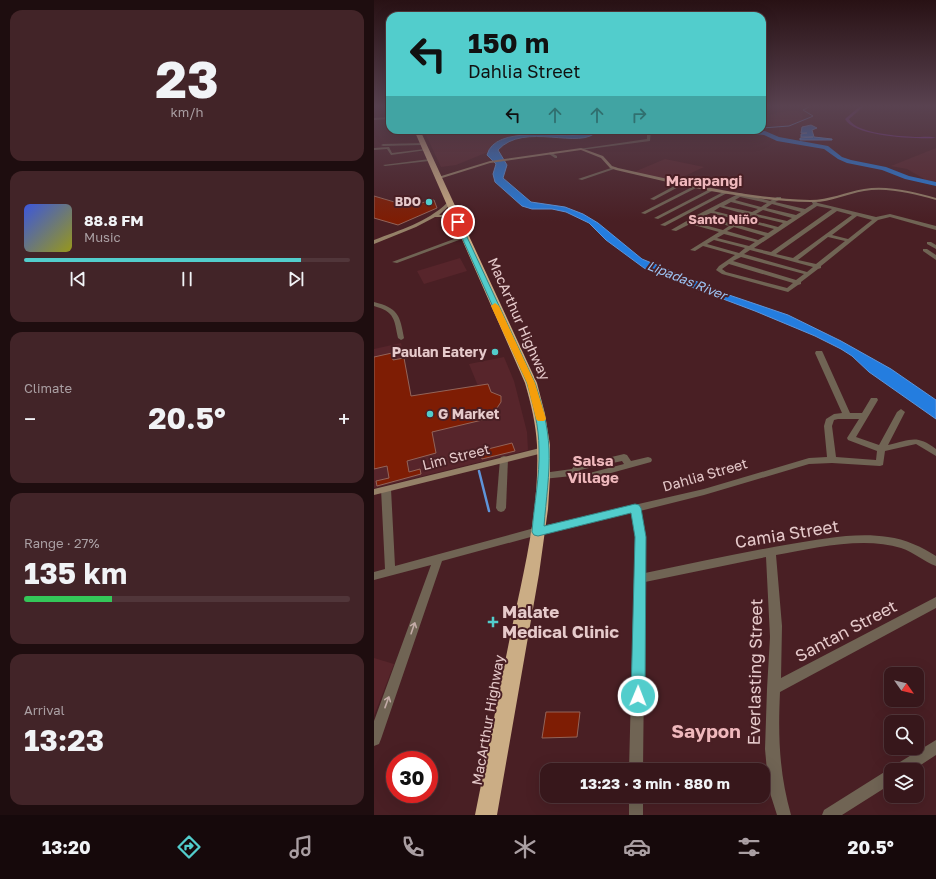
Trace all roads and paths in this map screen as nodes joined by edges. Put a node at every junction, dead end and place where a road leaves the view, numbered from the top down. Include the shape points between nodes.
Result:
1 (611, 145) edge
2 (375, 147) edge
3 (424, 147) junction
4 (581, 149) junction
5 (550, 153) junction
6 (556, 157) dead end
7 (429, 160) junction
8 (384, 165) dead end
9 (615, 168) junction
10 (437, 178) junction
11 (580, 179) dead end
12 (682, 184) junction
13 (696, 187) junction
14 (712, 190) junction
15 (727, 192) junction
16 (741, 195) junction
17 (652, 198) dead end
18 (779, 198) junction
19 (936, 199) edge
20 (730, 200) junction
21 (814, 202) junction
22 (771, 203) junction
23 (720, 206) junction
24 (762, 208) junction
25 (836, 209) junction
26 (452, 210) junction
27 (710, 211) junction
28 (805, 211) junction
29 (643, 213) dead end
30 (753, 214) junction
31 (856, 214) junction
32 (699, 216) junction
33 (432, 217) junction
34 (796, 217) junction
35 (656, 218) dead end
36 (876, 219) junction
37 (743, 220) junction
38 (689, 222) junction
39 (788, 223) junction
40 (663, 225) dead end
41 (733, 225) junction
42 (936, 228) edge
43 (779, 229) junction
44 (674, 230) dead end
45 (723, 232) junction
46 (769, 235) junction
47 (827, 235) junction
48 (464, 237) junction
49 (712, 238) junction
50 (850, 241) junction
51 (374, 242) edge
52 (759, 242) junction
53 (929, 243) dead end
54 (702, 244) junction
55 (750, 248) junction
56 (936, 248) edge
57 (692, 250) dead end
58 (772, 254) junction
59 (739, 255) junction
60 (936, 258) edge
61 (794, 260) junction
62 (395, 262) dead end
63 (729, 262) junction
64 (819, 266) junction
65 (809, 274) junction
66 (798, 283) junction
67 (374, 304) edge
68 (402, 338) dead end
69 (819, 353) dead end
70 (874, 400) dead end
71 (901, 412) dead end
72 (847, 416) junction
73 (865, 416) junction
74 (881, 449) junction
75 (544, 450) junction
76 (936, 453) edge
77 (504, 459) junction
78 (648, 460) dead end
79 (832, 460) junction
80 (543, 476) junction
81 (386, 489) junction
82 (374, 492) edge
83 (501, 508) dead end
84 (635, 508) junction
85 (538, 532) junction
86 (771, 551) junction
87 (438, 559) junction
88 (936, 562) edge
89 (390, 572) junction
90 (374, 576) edge
91 (640, 578) junction
92 (936, 602) edge
93 (773, 689) junction
94 (374, 739) edge
95 (936, 747) edge
96 (636, 763) edge
97 (911, 763) edge
98 (884, 780) edge
99 (636, 803) edge
100 (486, 815) edge
101 (636, 815) edge
102 (784, 815) edge
103 (829, 815) edge

1 - 4 street
2 - 3 street
2 - 3 street via 388,148 391,154
3 - 7 highway, MacArthur Highway
4 - 5 street
4 - 9 street via 602,157
5 - 6 street
5 - 10 street via 493,162
7 - 8 street
7 - 10 highway, MacArthur Highway
9 - 11 street
9 - 12 street
10 - 26 highway, MacArthur Highway
12 - 13 street
12 - 17 street
13 - 14 street
13 - 29 street
14 - 15 street
14 - 35 street
15 - 16 street
15 - 40 street
16 - 18 street
16 - 20 street
16 - 22 street
18 - 21 street
18 - 22 street
19 - 21 street via 876,189
20 - 23 street
20 - 24 street
21 - 25 street
21 - 28 street
22 - 24 street
22 - 28 street
23 - 27 street
23 - 30 street
24 - 30 street
24 - 34 street
25 - 31 street
25 - 58 street
26 - 33 street
26 - 33 street via 443,210
26 - 48 highway, MacArthur Highway
27 - 32 street
27 - 37 street
28 - 34 street
30 - 37 street
30 - 39 street
31 - 36 street
31 - 47 street
32 - 38 street
32 - 41 street
33 - 51 street
34 - 39 street
36 - 42 street via 890,215
36 - 50 street
37 - 41 street
37 - 43 street
38 - 44 street
38 - 45 street
39 - 43 street
41 - 45 street
41 - 46 street
43 - 46 street
45 - 49 street
45 - 52 street
46 - 52 street
47 - 50 street
47 - 61 street
48 - 62 street
48 - 75 highway, MacArthur Highway via 531,383 540,416
49 - 54 street
49 - 55 street
50 - 64 street
52 - 55 street
53 - 56 street
54 - 57 street
54 - 59 street
55 - 58 street
55 - 59 street
56 - 60 street via 925,250
58 - 61 street
59 - 63 street
59 - 65 street
61 - 64 street
63 - 66 street
63 - 66 street via 719,270 784,290 790,290
64 - 65 street
65 - 66 street
67 - 68 street via 392,309
69 - 72 street
70 - 73 street
71 - 74 street
72 - 73 street
72 - 79 street via 833,417 828,422
73 - 74 street via 851,438
74 - 76 street via 917,441
74 - 79 street, Dahlia Street via 880,463
75 - 77 street, Lim Street
75 - 80 highway, MacArthur Highway
77 - 81 street, Lim Street
77 - 83 street
78 - 80 street via 582,478 574,472
79 - 84 street, Dahlia Street via 819,459 798,464 704,492
80 - 85 highway, MacArthur Highway
81 - 82 street, Lim Street
81 - 89 street
84 - 85 street, Dahlia Street
84 - 91 street via 640,537
85 - 87 street, Dahlia Street
85 - 100 highway, MacArthur Highway
86 - 88 street, Camia Street via 843,541 875,540 904,545
86 - 91 street, Camia Street
86 - 93 street, Everlasting Street via 776,636
87 - 89 street, Dahlia Street
94 -> 87 street
89 - 90 street, Dahlia Street
91 - 96 street
92 - 93 street, Santan Street
93 - 102 street, Everlasting Street via 772,756 776,786
95 - 97 street
98 - 103 street
99 - 101 street

